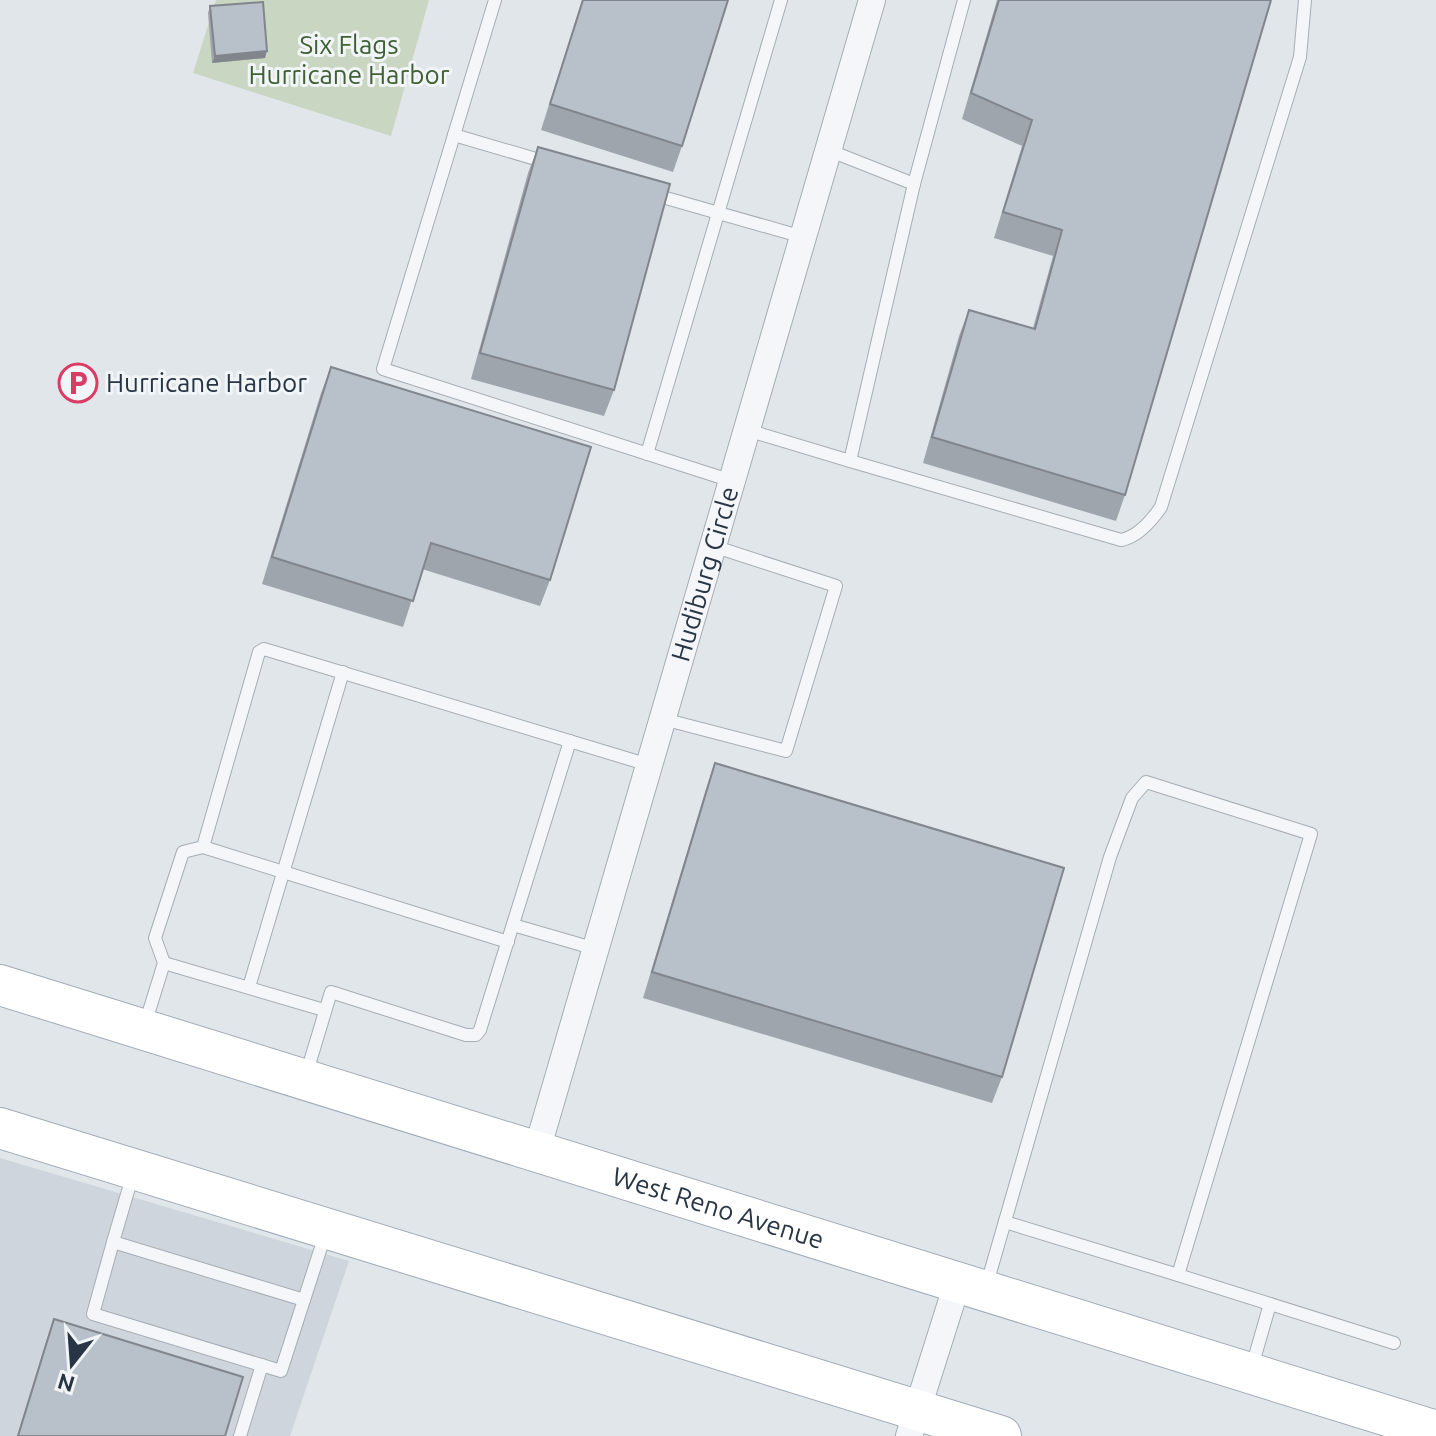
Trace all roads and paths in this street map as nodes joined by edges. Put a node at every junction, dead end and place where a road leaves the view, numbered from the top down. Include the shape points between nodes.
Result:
1 (495, 0) edge
2 (781, 0) edge
3 (872, 0) edge
4 (964, 0) edge
5 (1305, 0) edge
6 (454, 135) junction
7 (828, 150) junction
8 (557, 165) edge
9 (914, 184) junction
10 (644, 192) edge
11 (717, 214) junction
12 (803, 237) junction
13 (747, 430) junction
14 (647, 454) junction
15 (850, 461) junction
16 (732, 481) junction
17 (713, 546) junction
18 (343, 672) junction
19 (663, 719) junction
20 (570, 741) junction
21 (649, 765) junction
22 (203, 847) junction
23 (283, 872) junction
24 (513, 925) junction
25 (508, 942) junction
26 (596, 949) junction
27 (164, 963) junction
28 (0, 985) edge
29 (249, 987) junction
30 (324, 1010) junction
31 (144, 1029) junction
32 (305, 1078) junction
33 (0, 1128) edge
34 (537, 1150) junction
35 (134, 1170) junction
36 (1005, 1222) junction
37 (327, 1229) junction
38 (113, 1242) junction
39 (1178, 1275) junction
40 (972, 1285) junction
41 (304, 1300) junction
42 (1270, 1304) junction
43 (1394, 1343) dead end
44 (262, 1365) junction
45 (1250, 1372) junction
46 (913, 1423) edge
47 (1436, 1431) edge
48 (240, 1436) edge
49 (1001, 1436) edge

1 - 6 lane
2 - 11 lane
3 - 7 street, Hudiburg Circle
4 - 9 lane
5 - 15 lane via 1300,57 1154,517 1130,539 1121,540
6 - 8 lane
6 - 14 lane via 383,369
7 - 9 lane
7 - 12 street, Hudiburg Circle
9 - 15 lane
10 - 11 lane
11 - 12 lane
11 - 14 lane
12 - 13 street, Hudiburg Circle
13 - 15 lane
13 - 16 street, Hudiburg Circle
14 - 16 lane
16 - 17 street, Hudiburg Circle
17 - 19 street, Hudiburg Circle
17 - 19 lane via 836,586 786,751
18 - 20 lane
18 - 22 lane via 270,650 259,652
18 - 23 lane
19 - 21 street, Hudiburg Circle
20 - 21 lane
20 - 24 lane
21 - 26 street, Hudiburg Circle
22 - 23 lane
22 - 27 lane via 183,852 155,938
23 - 25 lane
23 - 29 lane
24 - 25 lane
24 - 26 lane
25 - 30 lane via 476,1035 336,992 328,994
26 - 34 street, Hudiburg Circle
27 - 29 lane
27 - 31 lane
28 - 31 main road, West Reno Avenue
29 - 30 lane
30 - 32 lane
31 - 32 main road, West Reno Avenue
32 - 34 main road, West Reno Avenue
33 - 35 main road
34 - 40 main road, West Reno Avenue
35 - 37 main road
35 - 38 lane
36 - 39 lane
36 - 39 lane via 1110,857 1132,798 1146,782 1311,834
36 - 40 lane
37 - 41 lane
37 - 46 main road
38 - 41 lane
38 - 44 lane via 93,1314
39 - 42 lane
40 - 45 main road, West Reno Avenue
40 - 46 street
41 - 44 lane via 281,1371
42 - 43 lane
42 - 45 lane
44 - 48 lane
45 - 47 main road, West Reno Avenue
46 - 49 main road

